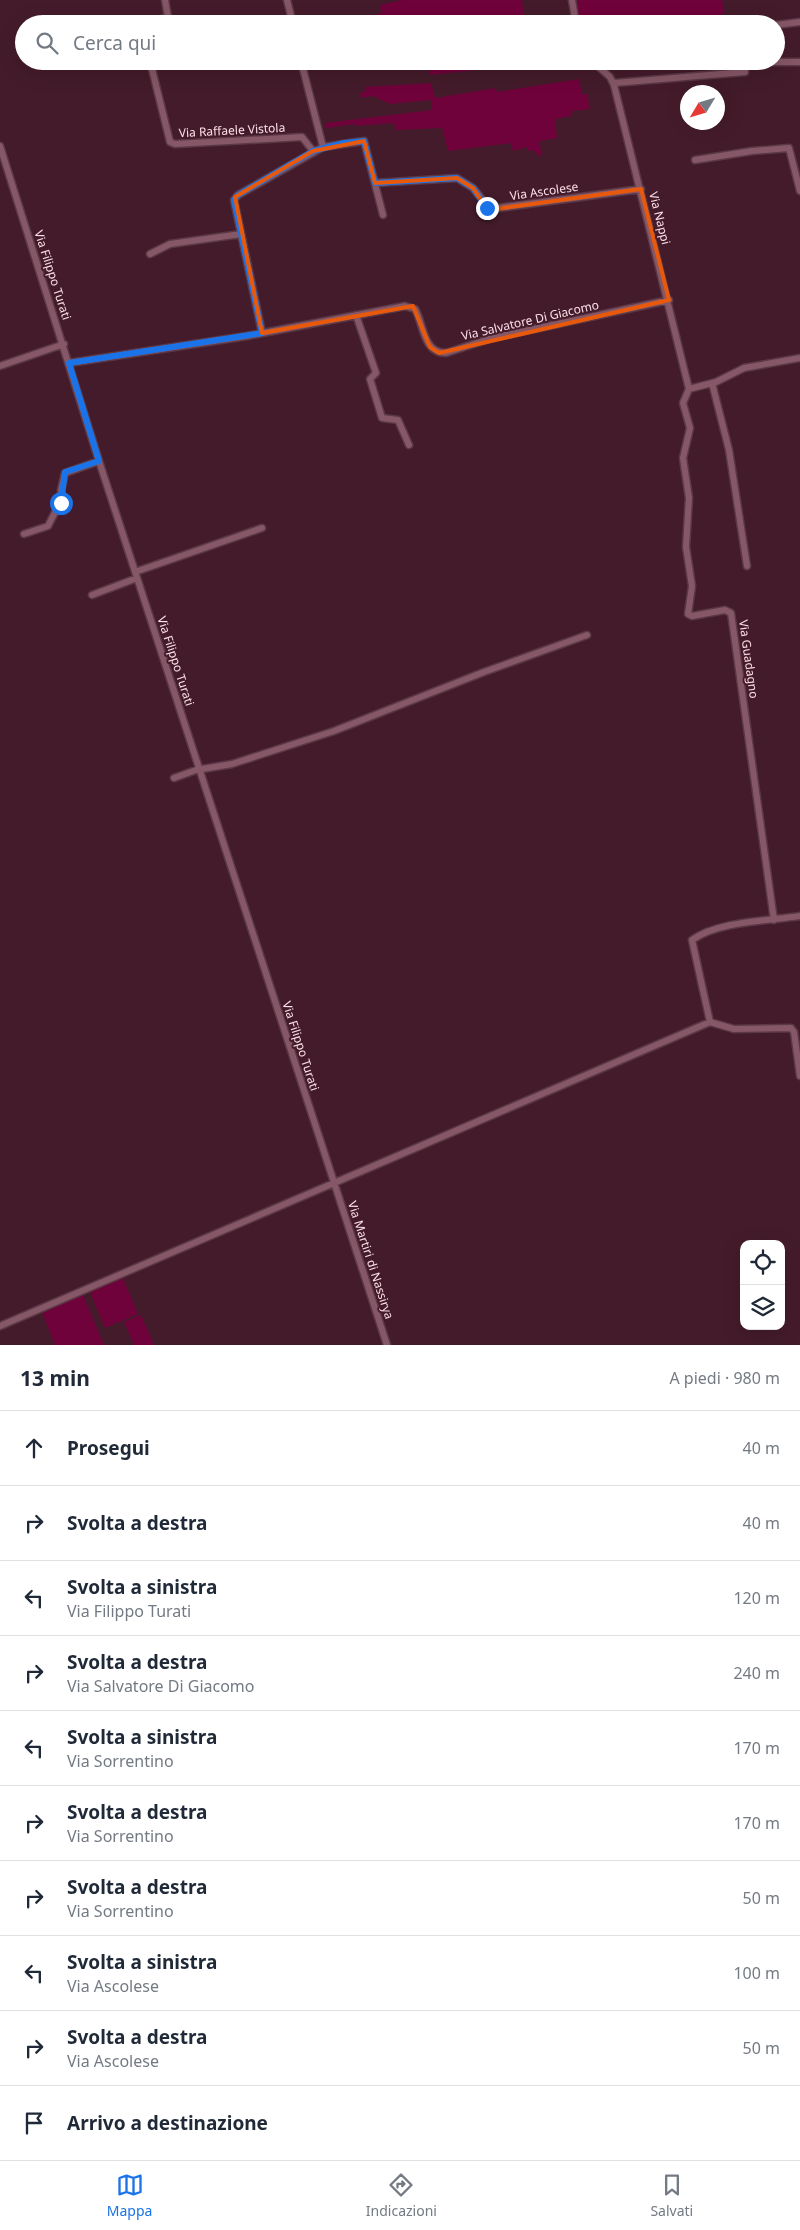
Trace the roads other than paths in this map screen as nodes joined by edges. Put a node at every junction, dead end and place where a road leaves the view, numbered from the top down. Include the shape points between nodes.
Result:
1 (165, 0) edge
2 (287, 0) edge
3 (572, 0) edge
4 (168, 15) edge
5 (291, 15) edge
6 (574, 15) edge
7 (800, 22) edge
8 (785, 24) edge
9 (785, 62) edge
10 (800, 62) edge
11 (152, 70) edge
12 (303, 70) edge
13 (602, 70) edge
14 (745, 72) dead end
15 (614, 84) junction
16 (0, 146) edge
17 (323, 147) junction
18 (313, 151) junction
19 (694, 160) dead end
20 (375, 183) junction
21 (641, 189) junction
22 (800, 190) edge
23 (383, 215) dead end
24 (241, 234) junction
25 (150, 254) dead end
26 (669, 300) junction
27 (356, 315) junction
28 (262, 333) junction
29 (64, 344) junction
30 (800, 358) edge
31 (69, 363) junction
32 (0, 366) edge
33 (712, 383) junction
34 (689, 390) junction
35 (409, 445) dead end
36 (99, 461) junction
37 (262, 528) dead end
38 (24, 534) dead end
39 (747, 566) dead end
40 (136, 575) junction
41 (92, 595) dead end
42 (586, 635) dead end
43 (199, 770) junction
44 (174, 778) dead end
45 (800, 916) edge
46 (774, 920) junction
47 (710, 1022) junction
48 (800, 1076) edge
49 (334, 1183) junction
50 (0, 1326) edge
51 (387, 1345) edge

1 - 4 street
2 - 5 street
3 - 6 street
7 - 8 street
9 - 10 street
11 - 18 street, Via Raffaele Vistola via 170,142 302,138
12 - 17 street
13 - 15 street, Via Nappi
14 - 15 street
15 - 21 street, Via Nappi
16 - 29 street, Via Filippo Turati
17 - 18 street
17 - 20 street via 364,141
18 - 24 street via 235,197
19 - 22 street via 789,148
20 - 21 street, Via Ascolese via 457,178 473,188 490,209
20 - 23 street
21 - 26 street, Via Nappi
24 - 25 street via 170,244
24 - 28 street
26 - 27 street, Via Salvatore Di Giacomo via 492,338 446,353 430,347 413,307
26 - 34 street, Via Nappi
27 - 28 street, Via Salvatore Di Giacomo
27 - 35 street via 376,373 370,379 382,418 398,420
28 - 31 street, Via Salvatore Di Giacomo
29 - 31 street, Via Filippo Turati
29 - 32 street
30 - 33 street via 744,368
31 - 36 street, Via Filippo Turati
33 - 34 street
33 - 39 street via 729,450
34 - 46 street, Via Guadagno via 683,403 690,428 683,458 689,498 685,537 692,586 688,614 725,610 731,614
36 - 38 street via 65,472 62,498 48,526
36 - 40 street, Via Filippo Turati
37 - 40 street
40 - 41 street
40 - 43 street, Via Filippo Turati
42 - 43 street via 334,731 232,764
43 - 44 street
43 - 49 street, Via Filippo Turati
45 - 46 street
46 - 47 street via 726,927 702,933 692,940
47 - 48 street via 734,1029 791,1028
47 - 49 street
49 - 50 street
49 - 51 street, Via Martiri di Nassirya

